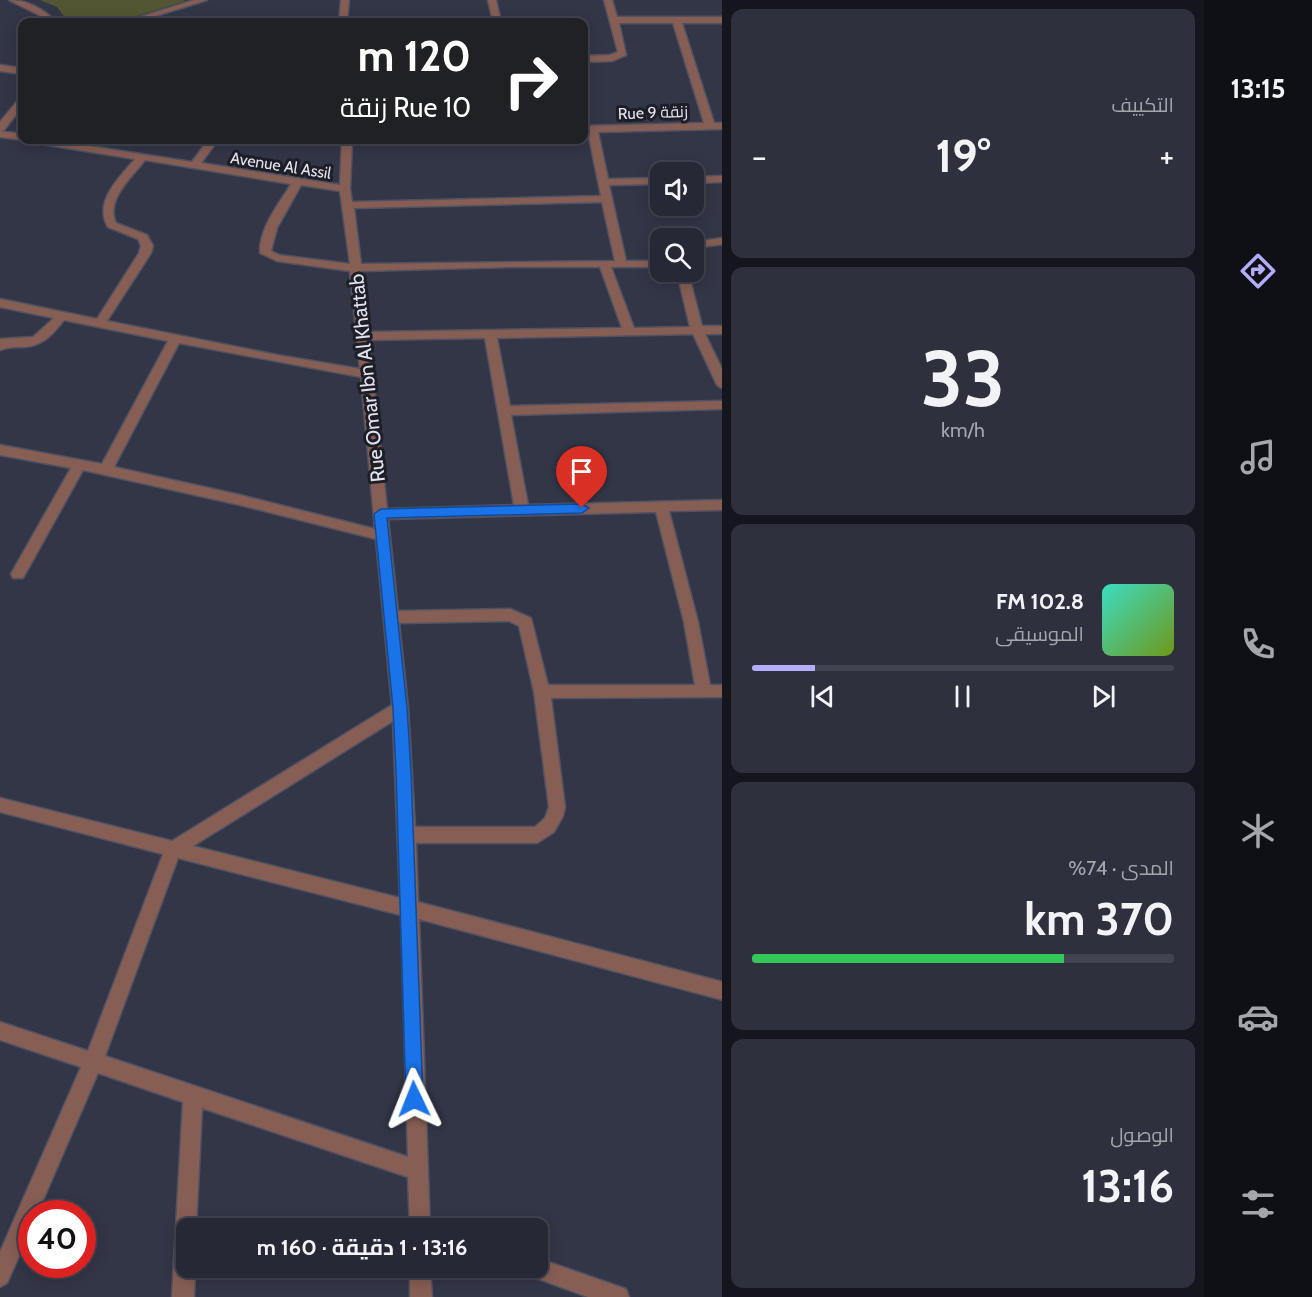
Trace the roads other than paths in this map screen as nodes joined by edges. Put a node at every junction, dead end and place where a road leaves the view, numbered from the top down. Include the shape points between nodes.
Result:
1 (12, 0) edge
2 (203, 0) edge
3 (345, 0) edge
4 (492, 0) edge
5 (608, 0) edge
6 (48, 18) edge
7 (142, 18) edge
8 (343, 18) edge
9 (496, 18) edge
10 (614, 20) junction
11 (677, 20) junction
12 (722, 20) edge
13 (588, 59) edge
14 (0, 68) edge
15 (18, 71) edge
16 (18, 106) edge
17 (710, 126) junction
18 (722, 126) edge
19 (0, 128) edge
20 (588, 129) edge
21 (0, 134) edge
22 (18, 136) edge
23 (60, 144) edge
24 (210, 144) edge
25 (347, 144) edge
26 (142, 157) junction
27 (194, 166) junction
28 (722, 179) edge
29 (704, 180) edge
30 (650, 181) edge
31 (603, 182) junction
32 (297, 183) junction
33 (346, 197) junction
34 (607, 199) junction
35 (722, 241) edge
36 (704, 244) edge
37 (604, 263) junction
38 (621, 264) junction
39 (650, 264) edge
40 (356, 268) junction
41 (685, 282) edge
42 (0, 303) edge
43 (62, 315) junction
44 (100, 323) junction
45 (697, 330) junction
46 (722, 330) edge
47 (630, 333) junction
48 (490, 334) junction
49 (363, 336) junction
50 (176, 338) junction
51 (1, 343) edge
52 (366, 374) junction
53 (722, 384) edge
54 (722, 405) edge
55 (504, 411) junction
56 (0, 450) edge
57 (80, 464) junction
58 (106, 469) junction
59 (722, 505) edge
60 (661, 506) junction
61 (522, 510) junction
62 (381, 514) junction
63 (383, 536) junction
64 (18, 574) dead end
65 (391, 617) junction
66 (722, 690) edge
67 (705, 691) junction
68 (542, 692) junction
69 (400, 708) junction
70 (0, 805) edge
71 (407, 835) junction
72 (173, 849) junction
73 (408, 908) junction
74 (722, 991) edge
75 (0, 1031) edge
76 (93, 1062) junction
77 (193, 1095) junction
78 (417, 1170) junction
79 (187, 1218) edge
80 (420, 1218) edge
81 (548, 1273) edge
82 (0, 1276) edge
83 (184, 1278) edge
84 (420, 1278) edge
85 (183, 1297) edge
86 (421, 1297) edge
87 (618, 1297) edge

1 - 6 street
2 - 7 street
3 - 8 street
4 - 9 street
5 - 10 street
10 - 11 street
10 - 13 street via 623,48 621,56
11 - 12 street
11 - 17 street
14 - 15 street
16 - 19 street
17 - 18 street, Rue 9 زنقة
17 - 20 street, Rue 9 زنقة
20 - 31 street
21 - 22 street
23 - 26 street, Avenue Al Assil
24 - 27 street
25 - 33 street, Rue Omar Ibn Al Khattab
26 - 27 street, Avenue Al Assil
26 - 44 street via 111,198 108,215 112,225 143,237 147,246
27 - 32 street, Avenue Al Assil
28 - 29 street
30 - 31 street
31 - 34 street
32 - 33 street, Avenue Al Assil
32 - 40 street via 269,233 264,246 266,253 277,258
33 - 34 street, Avenue Al Assil
33 - 40 street, Rue Omar Ibn Al Khattab
34 - 38 street
35 - 36 street
37 - 38 street
37 - 40 street
37 - 47 street
38 - 39 street
40 - 49 street, Rue Omar Ibn Al Khattab
41 - 45 street
42 - 43 street
43 - 44 street
43 - 51 street via 36,342
44 - 50 street
45 - 46 street
45 - 47 street
45 - 53 street
47 - 48 street
48 - 49 street
48 - 55 street
49 - 52 street, Rue Omar Ibn Al Khattab
50 - 52 street
50 - 58 street
52 - 62 street, Rue Omar Ibn Al Khattab
54 - 55 street
55 - 61 street
56 - 57 street
57 - 58 street
57 - 64 street
58 - 63 street
59 - 60 street
60 - 61 street
60 - 67 street
61 - 62 street
62 - 63 street, Rue Omar Ibn Al Khattab
63 - 65 street, Rue Omar Ibn Al Khattab
65 - 68 street via 518,617 526,622
65 - 69 street, Rue Omar Ibn Al Khattab
66 - 67 street
67 - 68 street
68 - 71 street via 557,807 551,825 537,835
69 - 71 street, Rue Omar Ibn Al Khattab
69 - 72 street
70 - 72 street
71 - 73 street, Rue Omar Ibn Al Khattab
72 - 73 street
72 - 76 street
73 - 74 street
73 - 78 street, Rue Omar Ibn Al Khattab
75 - 76 street
76 - 77 street
76 - 82 street
77 - 78 street
77 - 79 street
78 - 80 street, Rue Omar Ibn Al Khattab
81 - 87 street
83 - 85 street
84 - 86 street

